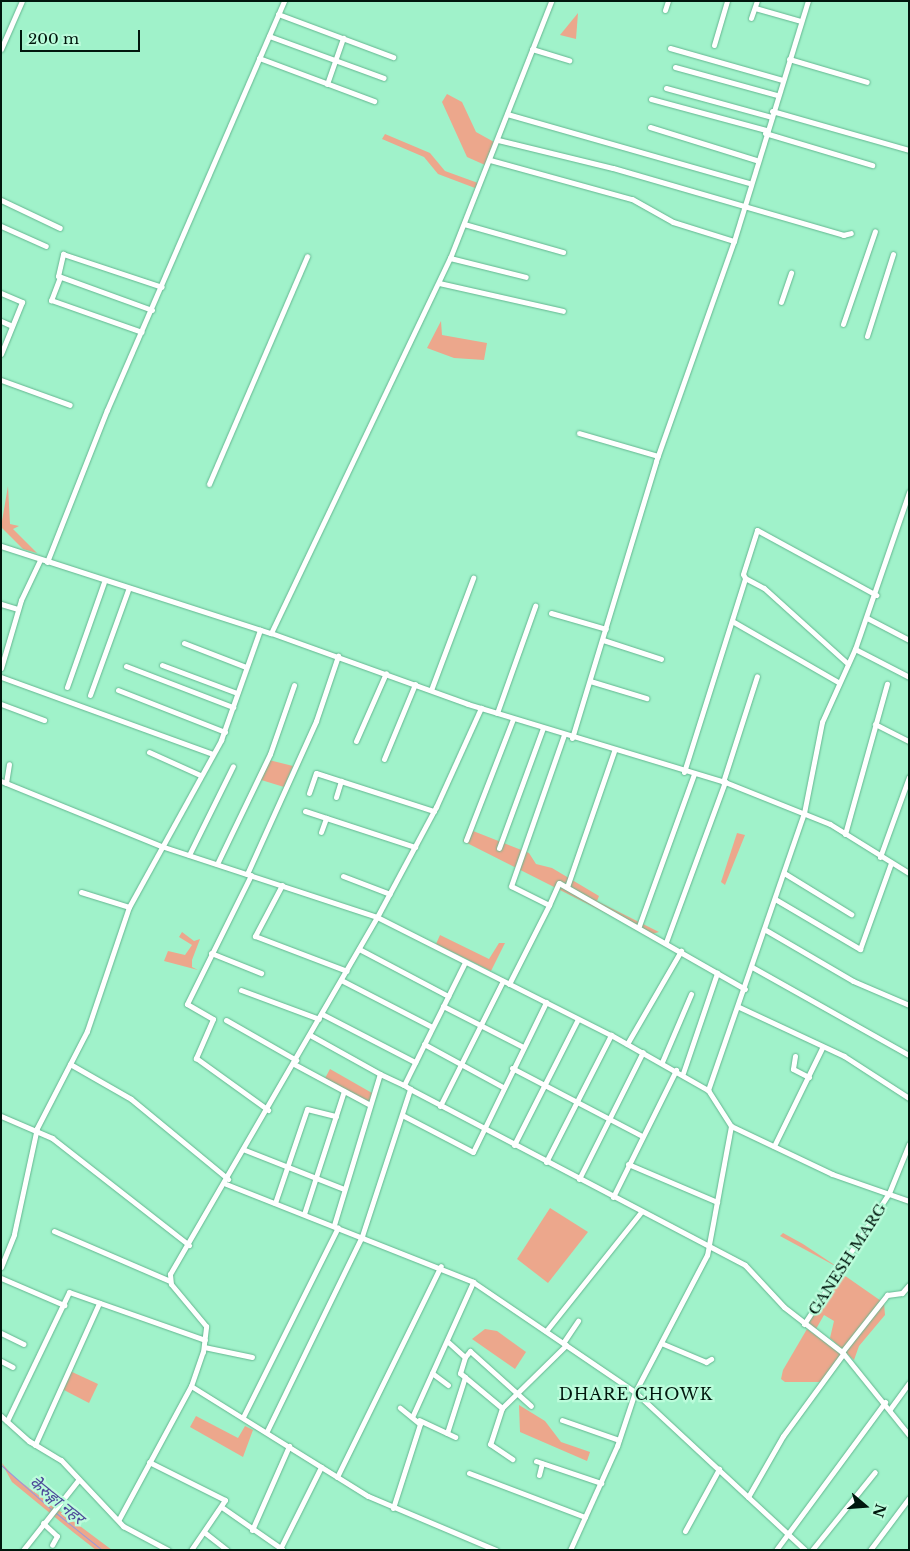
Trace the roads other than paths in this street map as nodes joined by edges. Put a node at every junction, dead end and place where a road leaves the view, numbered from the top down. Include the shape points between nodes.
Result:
1 (22, 1) edge
2 (284, 1) edge
3 (551, 1) edge
4 (668, 1) edge
5 (728, 1) edge
6 (757, 1) edge
7 (808, 1) edge
8 (755, 8) junction
9 (665, 10) dead end
10 (278, 14) junction
11 (751, 18) dead end
12 (801, 21) junction
13 (269, 36) junction
14 (343, 38) junction
15 (714, 45) dead end
16 (670, 48) dead end
17 (1, 49) edge
18 (532, 49) junction
19 (393, 57) dead end
20 (259, 58) junction
21 (789, 59) junction
22 (569, 60) dead end
23 (335, 61) junction
24 (674, 67) dead end
25 (384, 78) dead end
26 (782, 80) junction
27 (867, 82) dead end
28 (327, 84) junction
29 (666, 88) dead end
30 (777, 95) junction
31 (651, 99) dead end
32 (374, 101) dead end
33 (772, 111) junction
34 (507, 114) junction
35 (770, 117) junction
36 (650, 127) dead end
37 (766, 132) junction
38 (498, 140) junction
39 (909, 150) edge
40 (490, 160) junction
41 (756, 160) junction
42 (872, 164) dead end
43 (749, 183) junction
44 (1, 200) edge
45 (743, 207) junction
46 (464, 224) junction
47 (1, 226) edge
48 (60, 228) dead end
49 (875, 231) dead end
50 (850, 233) dead end
51 (734, 241) junction
52 (46, 246) dead end
53 (563, 252) dead end
54 (893, 254) dead end
55 (307, 256) dead end
56 (450, 258) junction
57 (791, 273) dead end
58 (526, 276) dead end
59 (60, 277) junction
60 (439, 283) junction
61 (162, 287) junction
62 (1, 293) edge
63 (781, 302) dead end
64 (152, 310) junction
65 (564, 311) dead end
66 (1, 321) edge
67 (843, 324) dead end
68 (12, 326) junction
69 (142, 332) junction
70 (867, 336) dead end
71 (2, 349) edge
72 (1, 354) edge
73 (1, 380) edge
74 (70, 405) dead end
75 (580, 433) dead end
76 (658, 456) junction
77 (209, 484) dead end
78 (909, 492) edge
79 (1, 546) edge
80 (40, 560) junction
81 (47, 562) junction
82 (473, 578) dead end
83 (745, 578) junction
84 (104, 582) junction
85 (128, 590) junction
86 (876, 595) junction
87 (1, 604) edge
88 (536, 606) dead end
89 (18, 609) junction
90 (551, 613) dead end
91 (866, 618) junction
92 (732, 621) junction
93 (606, 629) junction
94 (260, 630) junction
95 (271, 634) junction
96 (603, 640) junction
97 (909, 640) edge
98 (184, 644) dead end
99 (855, 649) junction
100 (338, 656) junction
101 (661, 659) dead end
102 (848, 664) junction
103 (162, 665) dead end
104 (126, 666) dead end
105 (246, 667) junction
106 (1, 668) edge
107 (386, 673) junction
108 (757, 676) dead end
109 (1, 677) edge
110 (909, 677) edge
111 (590, 681) junction
112 (838, 682) junction
113 (416, 684) junction
114 (887, 684) dead end
115 (294, 685) dead end
116 (67, 686) dead end
117 (118, 690) dead end
118 (431, 690) junction
119 (237, 693) junction
120 (90, 695) dead end
121 (646, 698) dead end
122 (1, 704) edge
123 (233, 706) junction
124 (481, 708) junction
125 (497, 713) junction
126 (513, 719) junction
127 (44, 720) dead end
128 (875, 724) junction
129 (543, 728) junction
130 (225, 732) junction
131 (564, 735) junction
132 (572, 738) junction
133 (356, 741) dead end
134 (909, 741) edge
135 (614, 750) junction
136 (149, 752) dead end
137 (212, 754) junction
138 (384, 759) dead end
139 (9, 764) dead end
140 (233, 766) dead end
141 (684, 772) junction
142 (694, 774) junction
143 (200, 775) junction
144 (909, 777) edge
145 (341, 781) junction
146 (4, 782) edge
147 (724, 782) junction
148 (309, 793) dead end
149 (336, 798) dead end
150 (305, 811) dead end
151 (434, 811) junction
152 (804, 813) junction
153 (326, 818) junction
154 (321, 832) dead end
155 (845, 834) junction
156 (466, 840) dead end
157 (161, 846) junction
158 (414, 847) junction
159 (499, 848) dead end
160 (189, 854) junction
161 (880, 857) junction
162 (891, 863) junction
163 (217, 864) junction
164 (784, 873) junction
165 (909, 873) edge
166 (249, 875) junction
167 (343, 876) dead end
168 (282, 885) junction
169 (567, 887) junction
170 (82, 892) dead end
171 (390, 894) junction
172 (775, 899) junction
173 (549, 905) junction
174 (129, 907) junction
175 (851, 914) dead end
176 (377, 917) junction
177 (639, 926) junction
178 (764, 929) junction
179 (666, 942) junction
180 (359, 949) junction
181 (681, 951) junction
182 (211, 953) junction
183 (465, 962) junction
184 (752, 967) junction
185 (346, 971) junction
186 (717, 972) junction
187 (260, 973) dead end
188 (341, 980) junction
189 (503, 981) junction
190 (509, 984) junction
191 (745, 989) junction
192 (241, 990) dead end
193 (691, 994) dead end
194 (448, 996) junction
195 (546, 1002) junction
196 (909, 1005) edge
197 (443, 1006) junction
198 (739, 1007) junction
199 (321, 1017) junction
200 (578, 1019) junction
201 (226, 1020) dead end
202 (481, 1025) junction
203 (432, 1027) junction
204 (310, 1035) junction
205 (611, 1035) junction
206 (424, 1044) junction
207 (628, 1044) junction
208 (523, 1047) junction
209 (822, 1048) junction
210 (643, 1052) junction
211 (909, 1055) edge
212 (794, 1056) dead end
213 (295, 1062) junction
214 (415, 1062) junction
215 (662, 1062) junction
216 (70, 1064) junction
217 (462, 1064) junction
218 (512, 1068) junction
219 (676, 1070) junction
220 (380, 1074) junction
221 (682, 1074) junction
222 (808, 1076) junction
223 (544, 1085) junction
224 (407, 1087) junction
225 (503, 1087) junction
226 (708, 1090) junction
227 (344, 1091) junction
228 (909, 1098) edge
229 (576, 1102) junction
230 (370, 1105) junction
231 (440, 1106) junction
232 (268, 1110) junction
233 (402, 1114) junction
234 (1, 1116) edge
235 (336, 1116) junction
236 (609, 1119) junction
237 (730, 1126) junction
238 (37, 1128) junction
239 (482, 1128) junction
240 (642, 1136) junction
241 (909, 1144) edge
242 (514, 1145) junction
243 (774, 1146) junction
244 (245, 1150) junction
245 (546, 1162) junction
246 (628, 1164) junction
247 (287, 1166) junction
248 (316, 1178) junction
249 (579, 1179) junction
250 (227, 1182) junction
251 (344, 1190) junction
252 (889, 1193) junction
253 (613, 1197) junction
254 (909, 1201) edge
255 (717, 1202) junction
256 (275, 1203) junction
257 (641, 1212) junction
258 (304, 1214) junction
259 (336, 1226) junction
260 (54, 1231) dead end
261 (362, 1236) junction
262 (709, 1244) junction
263 (189, 1245) junction
264 (441, 1266) junction
265 (1, 1267) edge
266 (1, 1278) edge
267 (170, 1281) junction
268 (473, 1282) junction
269 (909, 1285) edge
270 (99, 1303) junction
271 (64, 1306) junction
272 (578, 1321) dead end
273 (804, 1324) junction
274 (546, 1331) junction
275 (1, 1334) edge
276 (205, 1340) junction
277 (447, 1341) junction
278 (661, 1343) junction
279 (24, 1344) dead end
280 (565, 1344) junction
281 (204, 1347) junction
282 (842, 1353) junction
283 (252, 1357) dead end
284 (465, 1357) junction
285 (711, 1359) dead end
286 (1, 1361) edge
287 (13, 1367) dead end
288 (432, 1373) junction
289 (465, 1377) junction
290 (909, 1383) edge
291 (448, 1385) dead end
292 (191, 1386) junction
293 (635, 1392) junction
294 (519, 1394) junction
295 (885, 1402) junction
296 (530, 1406) dead end
297 (400, 1408) dead end
298 (502, 1408) junction
299 (890, 1409) junction
300 (413, 1415) junction
301 (1, 1416) edge
302 (243, 1417) junction
303 (419, 1420) junction
304 (562, 1420) dead end
305 (7, 1421) junction
306 (267, 1431) junction
307 (447, 1433) junction
308 (909, 1435) edge
309 (455, 1437) dead end
310 (619, 1440) junction
311 (34, 1445) junction
312 (289, 1446) junction
313 (512, 1459) dead end
314 (536, 1461) dead end
315 (150, 1462) junction
316 (542, 1463) junction
317 (321, 1467) junction
318 (719, 1469) junction
319 (875, 1472) dead end
320 (469, 1473) dead end
321 (538, 1475) dead end
322 (337, 1477) junction
323 (79, 1479) junction
324 (601, 1483) junction
325 (748, 1497) junction
326 (909, 1498) edge
327 (224, 1508) junction
328 (393, 1508) junction
329 (585, 1517) junction
330 (119, 1519) junction
331 (43, 1523) junction
332 (252, 1530) junction
333 (684, 1531) dead end
334 (204, 1532) junction
335 (786, 1534) junction
336 (52, 1544) dead end
337 (281, 1549) edge
338 (23, 1550) edge
339 (168, 1550) edge
340 (191, 1550) edge
341 (227, 1550) edge
342 (496, 1550) edge
343 (570, 1550) edge
344 (776, 1550) edge
345 (805, 1550) edge
346 (812, 1550) edge
347 (870, 1550) edge

1 - 17 street
2 - 10 street
3 - 18 street
4 - 9 street
5 - 15 street
6 - 8 street
7 - 12 street
8 - 11 street
8 - 12 street
10 - 13 street
10 - 14 street
12 - 21 street
13 - 20 street
13 - 23 street
14 - 19 street
14 - 23 street
16 - 26 street
18 - 22 street
18 - 34 street
20 - 28 street
20 - 61 street
21 - 26 street
21 - 27 street
23 - 25 street
23 - 28 street
24 - 30 street
26 - 30 street
28 - 32 street
29 - 35 street
30 - 33 street
31 - 37 street
33 - 35 street
33 - 39 street
34 - 38 street
34 - 43 street
35 - 37 street
36 - 41 street
37 - 41 street
37 - 42 street
38 - 40 street
38 - 45 street
40 - 46 street
40 - 51 street via 632,199 673,222
41 - 43 street
43 - 45 street
44 - 48 street
45 - 50 street via 844,235
45 - 51 street
46 - 53 street
46 - 56 street
47 - 52 street
49 - 67 street
51 - 76 street
54 - 70 street
55 - 77 street
56 - 58 street
56 - 60 street
57 - 63 street
59 - 61 street via 56,273 66,251
59 - 64 street
59 - 69 street via 51,300
60 - 65 street
60 - 95 street
61 - 64 street
62 - 68 street via 22,302
64 - 69 street
66 - 68 street
68 - 71 street
69 - 81 street
71 - 72 street
73 - 74 street
75 - 76 street
76 - 93 street
78 - 86 street
79 - 80 street
80 - 81 street
80 - 89 street
81 - 84 street
82 - 118 street
83 - 86 street via 742,574 757,530
83 - 92 street
83 - 102 street via 764,588
84 - 85 street
84 - 116 street
85 - 94 street
85 - 120 street
86 - 91 street
87 - 89 street
88 - 125 street
89 - 106 street
90 - 93 street
91 - 97 street
91 - 99 street
92 - 112 street
92 - 141 street
93 - 96 street
94 - 95 street
94 - 105 street
95 - 100 street
96 - 101 street
96 - 111 street
98 - 105 street
99 - 102 street
99 - 110 street
100 - 107 street
100 - 166 street via 316,721
102 - 112 street
103 - 119 street
104 - 123 street
105 - 119 street
107 - 113 street
107 - 133 street
108 - 147 street
109 - 137 street
111 - 121 street
111 - 132 street
112 - 152 street via 822,722
113 - 118 street
113 - 138 street
114 - 128 street
115 - 163 street via 270,754
117 - 130 street
118 - 124 street
119 - 123 street
122 - 127 street
123 - 130 street
124 - 125 street
124 - 151 street
125 - 126 street
126 - 129 street
126 - 156 street
128 - 134 street
128 - 155 street
129 - 131 street
129 - 159 street
130 - 137 street
131 - 132 street
131 - 173 street via 511,886
132 - 135 street
135 - 141 street
135 - 169 street
136 - 143 street
137 - 143 street
139 - 146 street
140 - 160 street
141 - 142 street
142 - 147 street
142 - 177 street
143 - 157 street
144 - 161 street
145 - 148 street via 316,773
145 - 149 street
145 - 151 street
146 - 157 street
147 - 152 street
147 - 179 street
150 - 153 street
151 - 158 street
152 - 155 street
152 - 164 street
153 - 154 street
153 - 158 street
155 - 161 street
157 - 160 street
157 - 174 street
158 - 171 street
160 - 163 street
161 - 162 street
162 - 165 street
162 - 172 street via 860,949
163 - 166 street
164 - 172 street
164 - 175 street
166 - 168 street
166 - 182 street
167 - 171 street
168 - 176 street
168 - 185 street via 255,936
169 - 173 street via 559,883
169 - 177 street
170 - 174 street
171 - 176 street
172 - 178 street
173 - 190 street
174 - 216 street via 87,1031
176 - 180 street
176 - 183 street
177 - 179 street
178 - 184 street
178 - 196 street via 853,981
179 - 181 street
180 - 185 street
180 - 194 street
181 - 186 street
181 - 207 street
182 - 187 street
182 - 232 street via 187,1001 189,1007 213,1019 196,1058
183 - 189 street
183 - 194 street
184 - 191 street
184 - 211 street
185 - 188 street
186 - 191 street
186 - 221 street
188 - 199 street
188 - 203 street
189 - 190 street
189 - 202 street
190 - 195 street
191 - 198 street
192 - 199 street
193 - 215 street
194 - 197 street
195 - 200 street
195 - 208 street
197 - 202 street
197 - 203 street
198 - 209 street
198 - 226 street
199 - 204 street
199 - 214 street
200 - 205 street
200 - 223 street
201 - 213 street
202 - 208 street
202 - 217 street
203 - 206 street
204 - 213 street
204 - 220 street
205 - 207 street
205 - 229 street
206 - 214 street
206 - 217 street
207 - 210 street
208 - 218 street
209 - 222 street
209 - 228 street via 844,1056
210 - 215 street
210 - 236 street
212 - 222 street via 793,1069
213 - 227 street
213 - 232 street
214 - 224 street
215 - 219 street
216 - 238 street
216 - 250 street via 132,1098
217 - 225 street
217 - 231 street
218 - 223 street
218 - 225 street
219 - 221 street
219 - 240 street
220 - 224 street
220 - 230 street
221 - 226 street
222 - 243 street
223 - 229 street
223 - 242 street
224 - 231 street
224 - 233 street
225 - 239 street
226 - 237 street
227 - 230 street
227 - 235 street
229 - 236 street
229 - 245 street
230 - 251 street
231 - 239 street
232 - 244 street
233 - 239 street via 473,1152
233 - 261 street
234 - 238 street
235 - 247 street via 307,1109
235 - 248 street
236 - 240 street
236 - 249 street
237 - 243 street
237 - 255 street
238 - 263 street
238 - 265 street via 14,1234
239 - 242 street
240 - 246 street
241 - 252 street, GANESH MARG
242 - 245 street
243 - 252 street via 832,1174
244 - 247 street
244 - 250 street
245 - 249 street
246 - 253 street
246 - 255 street
247 - 248 street
247 - 256 street
248 - 251 street
248 - 258 street
249 - 253 street
250 - 256 street
250 - 263 street
251 - 259 street
252 - 254 street
252 - 273 street, GANESH MARG
253 - 257 street
255 - 262 street
256 - 258 street
257 - 262 street
257 - 274 street
258 - 259 street
259 - 261 street
259 - 302 street
260 - 267 street
261 - 264 street
261 - 306 street
262 - 273 street via 758,1276
262 - 278 street
263 - 267 street
264 - 268 street
264 - 322 street
266 - 271 street
267 - 276 street via 204,1322
268 - 274 street
268 - 277 street
269 - 282 street via 902,1293 887,1294
270 - 271 street via 69,1292
270 - 276 street
270 - 311 street
271 - 305 street
272 - 280 street
273 - 282 street
274 - 280 street
275 - 279 street
276 - 281 street
277 - 284 street
277 - 288 street
278 - 285 street via 706,1362
278 - 293 street
280 - 293 street
280 - 294 street
281 - 283 street
281 - 292 street
282 - 295 street
282 - 325 street via 794,1420
284 - 289 street via 459,1370
284 - 294 street via 470,1351
286 - 287 street
288 - 291 street
288 - 300 street
289 - 298 street
289 - 307 street
290 - 299 street
292 - 302 street
292 - 315 street
293 - 310 street
293 - 318 street
294 - 296 street
294 - 298 street
295 - 299 street
295 - 335 street
297 - 300 street
298 - 313 street via 490,1444
299 - 308 street
300 - 303 street
301 - 305 street
302 - 306 street
303 - 307 street
303 - 328 street
304 - 310 street
305 - 311 street
306 - 312 street
307 - 309 street
310 - 324 street
311 - 323 street via 61,1460
312 - 317 street
312 - 332 street
314 - 316 street
315 - 327 street via 223,1498
315 - 330 street
316 - 321 street
316 - 324 street
317 - 322 street
317 - 337 street
318 - 325 street
318 - 333 street
319 - 346 street
320 - 329 street
322 - 328 street
323 - 330 street
323 - 331 street
324 - 329 street
325 - 335 street
326 - 347 street
327 - 332 street
327 - 334 street
328 - 342 street
329 - 343 street
330 - 339 street via 128,1530
331 - 336 street via 57,1536
331 - 338 street
332 - 337 street
334 - 340 street
334 - 341 street
335 - 344 street
335 - 345 street

